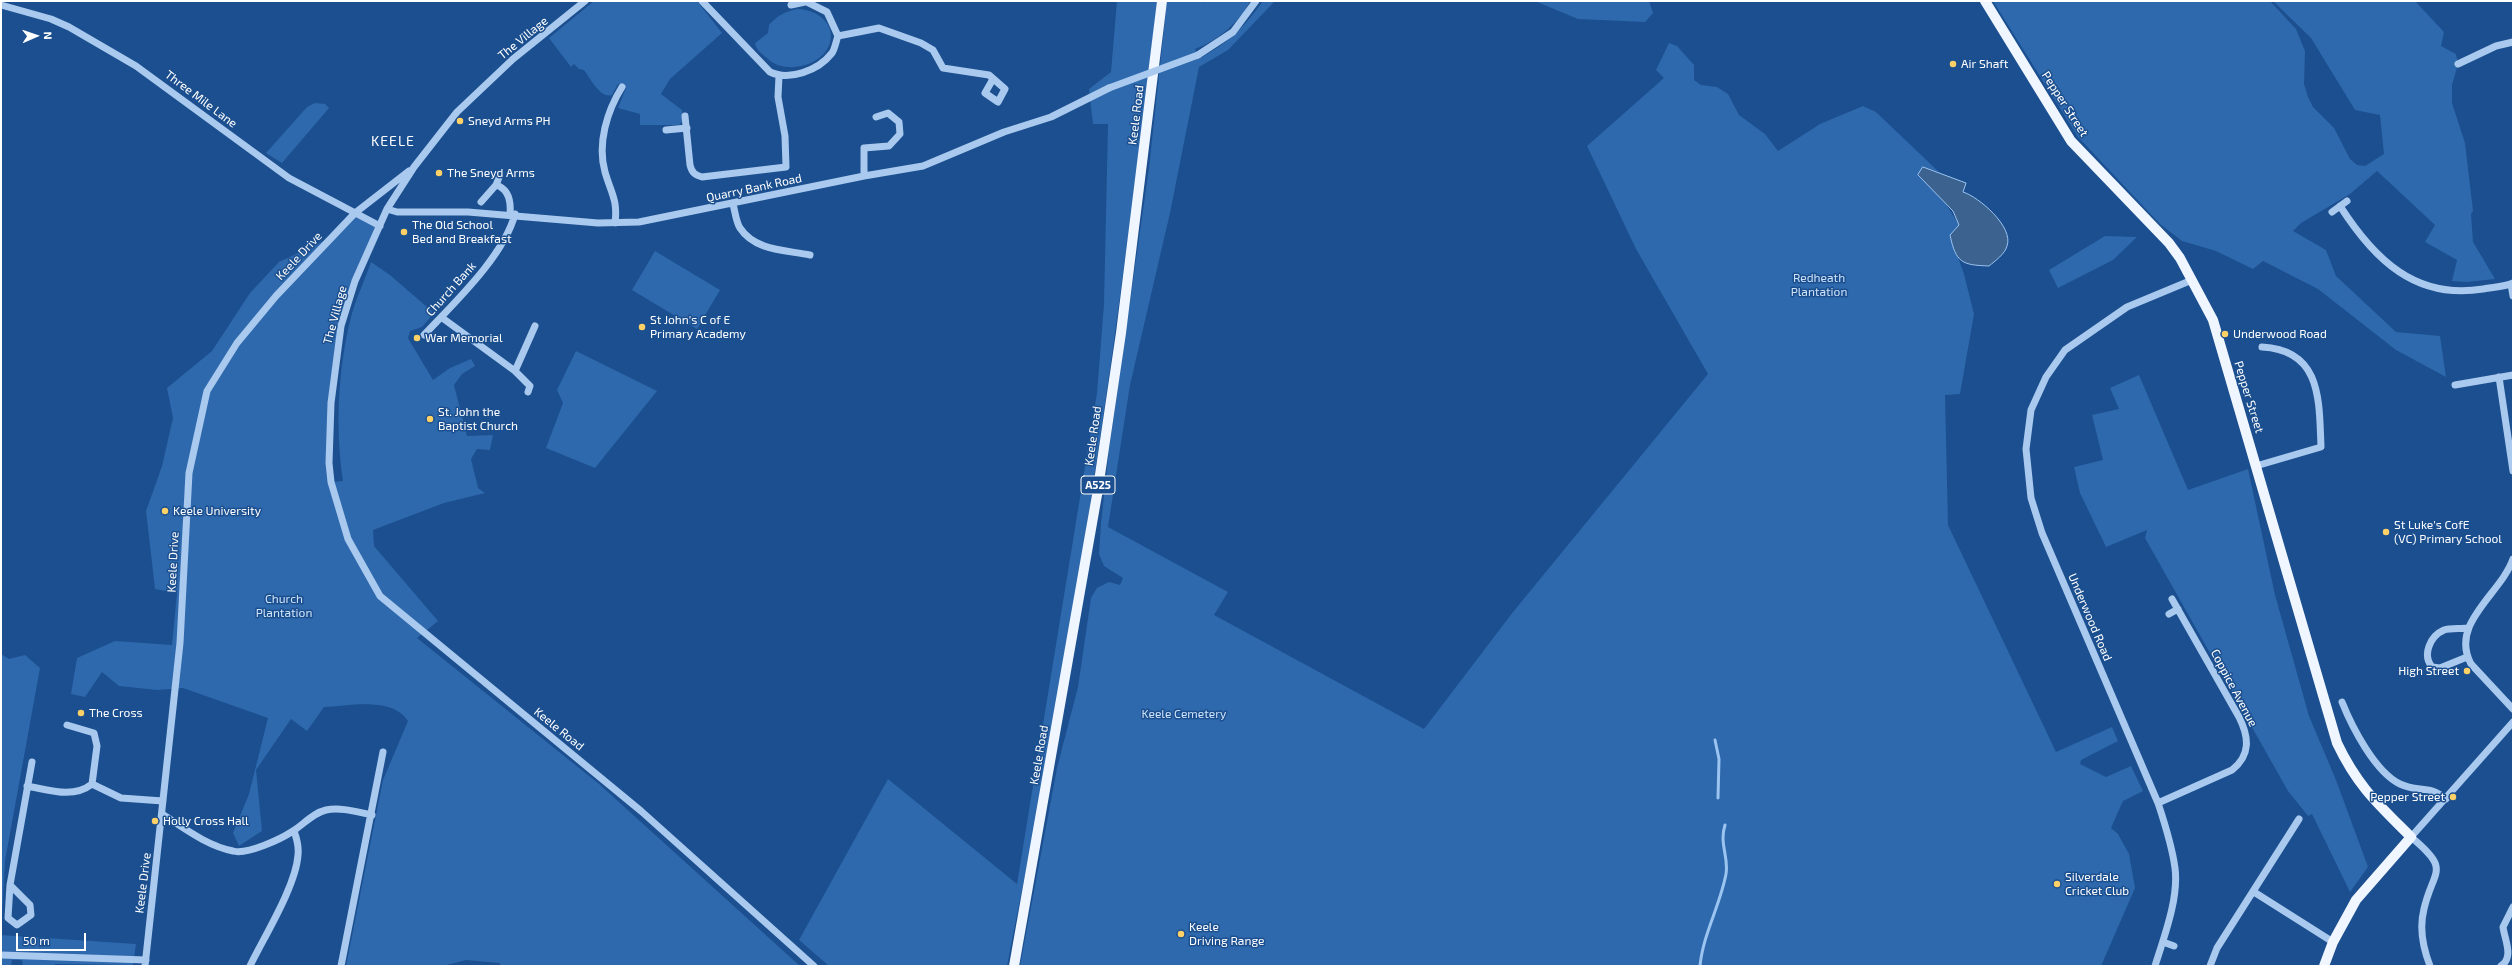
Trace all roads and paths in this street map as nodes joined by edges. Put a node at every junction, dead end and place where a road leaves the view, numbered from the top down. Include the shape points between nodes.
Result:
1 (585, 1) edge
2 (702, 1) edge
3 (1162, 1) edge
4 (1256, 1) edge
5 (1985, 1) edge
6 (805, 2) edge
7 (1, 5) edge
8 (791, 5) dead end
9 (838, 36) junction
10 (2513, 42) edge
11 (2458, 64) dead end
12 (779, 76) junction
13 (993, 79) dead end
14 (622, 87) dead end
15 (686, 116) dead end
16 (876, 117) dead end
17 (687, 128) junction
18 (666, 130) dead end
19 (414, 167) junction
20 (500, 175) dead end
21 (864, 176) junction
22 (496, 185) junction
23 (2347, 201) dead end
24 (481, 202) dead end
25 (733, 204) junction
26 (2340, 206) junction
27 (387, 208) junction
28 (2332, 212) dead end
29 (355, 213) junction
30 (512, 214) junction
31 (615, 223) junction
32 (380, 226) junction
33 (810, 255) dead end
34 (2192, 280) junction
35 (2512, 284) edge
36 (2513, 296) edge
37 (441, 317) junction
38 (451, 324) junction
39 (535, 326) dead end
40 (447, 331) dead end
41 (424, 335) dead end
42 (2262, 347) dead end
43 (515, 371) junction
44 (2513, 375) edge
45 (2499, 377) junction
46 (2455, 385) dead end
47 (528, 392) dead end
48 (2256, 466) junction
49 (2513, 471) edge
50 (331, 482) joint
51 (2513, 558) edge
52 (2172, 599) dead end
53 (2178, 609) junction
54 (2169, 614) dead end
55 (2467, 628) junction
56 (2467, 657) junction
57 (2342, 702) dead end
58 (2513, 709) edge
59 (2513, 722) edge
60 (67, 725) dead end
61 (383, 752) dead end
62 (32, 762) dead end
63 (92, 784) junction
64 (27, 786) junction
65 (2446, 799) junction
66 (163, 801) junction
67 (2158, 803) junction
68 (162, 814) junction
69 (372, 815) junction
70 (2299, 819) dead end
71 (294, 831) junction
72 (2411, 837) junction
73 (10, 886) junction
74 (2254, 892) junction
75 (2513, 907) edge
76 (2163, 942) junction
77 (2333, 942) junction
78 (2174, 946) dead end
79 (1, 955) edge
80 (145, 963) edge
81 (250, 966) edge
82 (341, 966) edge
83 (814, 966) edge
84 (1014, 966) edge
85 (2155, 966) edge
86 (2210, 966) edge
87 (2324, 966) edge
88 (2430, 966) edge
89 (2501, 966) edge

1 - 19 street, The Village via 492,78 457,112
2 - 12 street via 770,72
3 - 84 main road, Keele Road / A525 via 1121,333 1098,487
4 - 21 street, Quarry Bank Road, bridge via 1233,32 1198,55 1109,88 1051,117 1004,132 923,166
5 - 34 main road, Pepper Street via 2071,141 2169,243
6 - 8 street
6 - 9 street via 828,12
7 - 29 street, Three Mile Lane via 70,27 129,62 199,110 289,178
9 - 12 street via 832,53 821,63 789,76
9 - 13 street via 879,28 921,42 933,50 943,68 989,75
10 - 11 street via 2496,46
12 - 17 street via 778,97 785,136 786,167 702,178 696,176 690,165
14 - 31 street via 608,114 603,157 605,172 617,206
15 - 17 street
16 - 21 street via 888,113 899,122 900,134 890,146 864,148
17 - 18 street
19 - 27 street, The Village
19 - 29 street, The Village
20 - 22 street
21 - 25 street, Quarry Bank Road
22 - 24 street
22 - 30 street via 509,196
23 - 26 street
25 - 31 street, Quarry Bank Road via 639,222
25 - 33 street via 739,227 751,241 762,246
26 - 28 street
26 - 35 street via 2357,232 2384,261 2417,282 2456,292
27 - 30 street, Quarry Bank Road via 397,212
27 - 32 street, The Village
29 - 32 street, Three Mile Lane
29 - 66 street, Keele Drive via 276,296 237,343 207,391 189,472 180,643
30 - 31 street, Quarry Bank Road
30 - 37 street, Church Bank via 512,228 497,252
32 - 50 street, The Village via 355,280 341,326 330,403
34 - 48 main road, Pepper Street via 2213,320
34 - 67 street, Underwood Road via 2127,307 2065,350 2046,377 2031,410 2026,449 2031,498 2042,533
35 - 36 street
37 - 38 street
37 - 41 street, Church Bank
38 - 40 street
38 - 43 street
39 - 43 street
42 - 48 street via 2278,348 2299,360 2314,378 2318,392 2321,447
43 - 47 street via 530,386
44 - 45 street
45 - 46 street
45 - 49 street
48 - 72 main road, Pepper Street via 2337,744 2349,770 2366,794
50 - 83 street, Keele Road via 348,539 380,596 640,811
51 - 55 street
52 - 53 street, Coppice Avenue
53 - 54 street
53 - 67 street, Coppice Avenue via 2246,732 2247,747 2238,766 2232,770
55 - 56 street
55 - 56 street via 2445,630 2436,637 2426,652 2432,667 2440,668
56 - 58 street
57 - 65 street via 2372,758 2392,780 2401,785 2435,790
59 - 65 street
60 - 63 street via 94,733 97,746
61 - 69 street
62 - 64 street
63 - 64 street via 84,790 67,793
63 - 66 street via 121,798
64 - 73 street
65 - 72 street
66 - 68 street, Keele Drive
67 - 76 street, Underwood Road via 2175,869 2170,916
68 - 71 street via 206,842 234,852 260,847
68 - 80 street, Keele Drive
69 - 71 street via 340,809 324,810 302,822
69 - 82 street
70 - 74 street
71 - 81 street via 298,842 298,856 289,885
72 - 77 main road via 2356,900
72 - 88 street via 2430,854 2436,869 2436,877 2422,916 2423,943
73 - 73 street via 30,905 31,910 31,915 17,925 8,918
74 - 77 street
74 - 86 street via 2217,948
75 - 89 street via 2503,927 2509,956 2507,962
76 - 78 street
76 - 85 street, Underwood Road
77 - 87 main road
79 - 80 street

